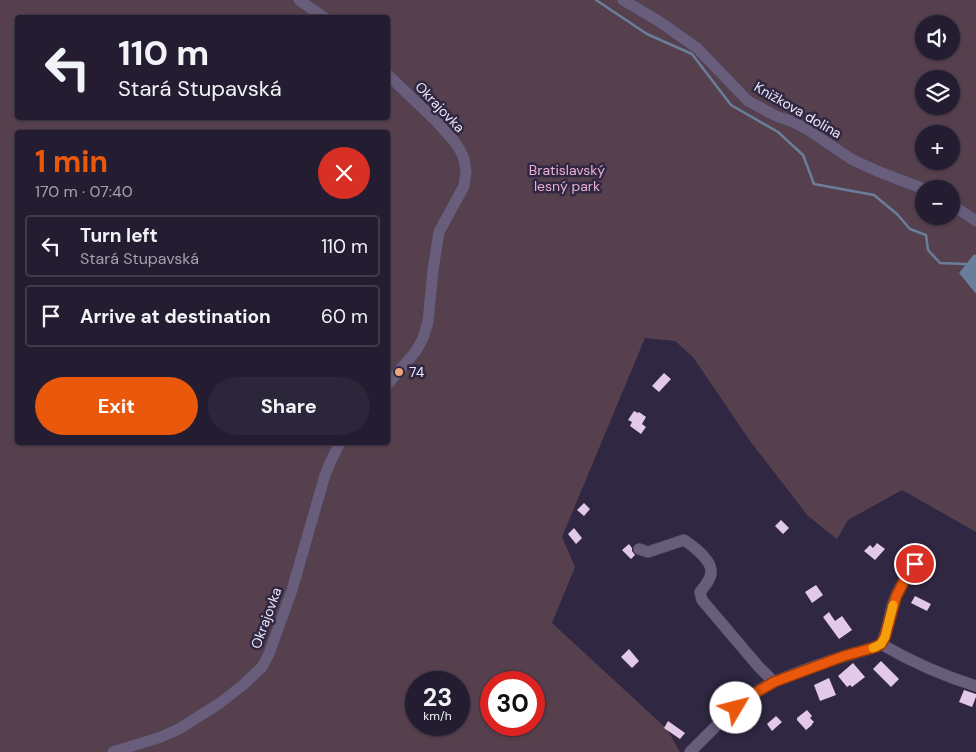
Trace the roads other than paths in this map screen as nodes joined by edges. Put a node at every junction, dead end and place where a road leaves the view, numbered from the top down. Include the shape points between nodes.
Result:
1 (299, 0) edge
2 (623, 0) edge
3 (321, 15) edge
4 (390, 77) edge
5 (915, 186) edge
6 (960, 210) edge
7 (976, 221) edge
8 (390, 382) edge
9 (339, 445) edge
10 (639, 549) dead end
11 (915, 564) dead end
12 (881, 644) junction
13 (774, 682) junction
14 (976, 686) edge
15 (114, 752) edge
16 (690, 752) edge

1 - 3 street
2 - 5 street, Knižkova dolina via 697,48 748,101 810,131 851,159
4 - 8 street, Okrajovka via 454,141 464,159 466,172 464,186 439,232 428,322 423,338
6 - 7 street
9 - 15 street, Okrajovka via 325,475 270,654 262,667 220,703 179,729
10 - 13 street via 648,552 684,540 693,546 711,570 710,578 700,592 702,600
11 - 12 street via 896,597
12 - 13 street
12 - 14 street
13 - 16 street via 736,708

